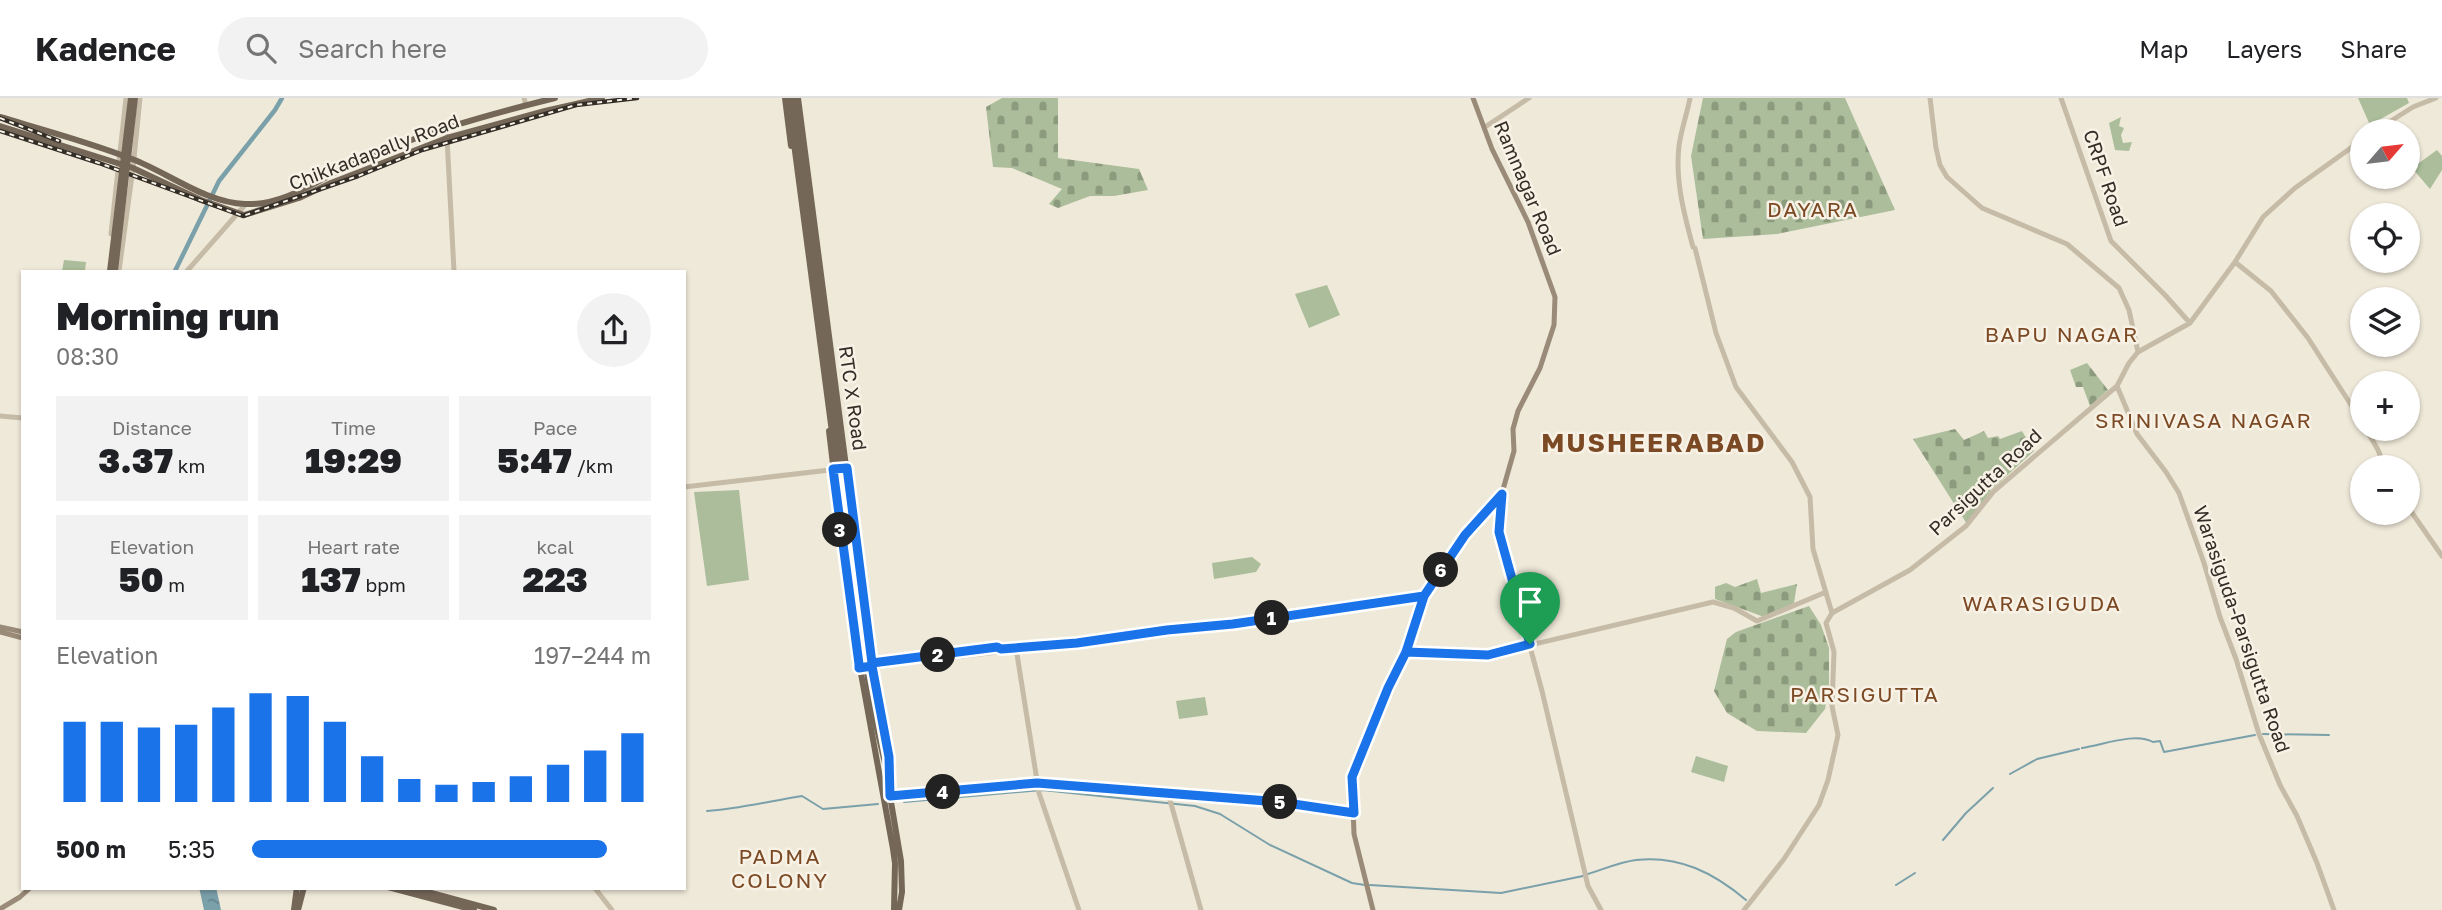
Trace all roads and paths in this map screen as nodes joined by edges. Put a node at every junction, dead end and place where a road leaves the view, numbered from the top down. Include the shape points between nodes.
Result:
1 (133, 98) edge
2 (555, 98) edge
3 (602, 98) edge
4 (786, 98) edge
5 (796, 98) edge
6 (1473, 98) edge
7 (1529, 98) edge
8 (1690, 98) edge
9 (1930, 98) edge
10 (2061, 98) edge
11 (2436, 98) edge
12 (525, 102) edge
13 (0, 117) edge
14 (2394, 119) edge
15 (801, 121) junction
16 (788, 122) junction
17 (0, 126) edge
18 (1485, 127) junction
19 (444, 129) junction
20 (447, 138) junction
21 (2350, 149) edge
22 (120, 155) junction
23 (134, 159) junction
24 (119, 163) junction
25 (133, 168) junction
26 (245, 205) junction
27 (239, 213) junction
28 (2235, 262) junction
29 (113, 270) edge
30 (113, 270) edge
31 (113, 270) edge
32 (188, 270) edge
33 (454, 270) edge
34 (2190, 323) junction
35 (2138, 352) junction
36 (2117, 386) junction
37 (2350, 403) edge
38 (0, 416) edge
39 (21, 418) edge
40 (847, 468) junction
41 (833, 469) junction
42 (686, 486) edge
43 (1502, 494) junction
44 (2420, 524) edge
45 (2442, 556) edge
46 (1826, 592) junction
47 (1424, 596) junction
48 (1832, 613) junction
49 (0, 627) edge
50 (0, 632) edge
51 (21, 634) edge
52 (21, 635) edge
53 (854, 636) junction
54 (1530, 644) junction
55 (1016, 648) junction
56 (1406, 652) junction
57 (872, 664) junction
58 (859, 666) junction
59 (888, 771) junction
60 (1038, 787) junction
61 (1168, 795) junction
62 (890, 796) junction
63 (1354, 813) junction
64 (28, 890) edge
65 (297, 890) edge
66 (303, 890) edge
67 (399, 890) edge
68 (421, 890) edge
69 (596, 890) edge
70 (0, 909) edge
71 (296, 910) edge
72 (474, 910) edge
73 (494, 910) edge
74 (612, 910) edge
75 (897, 910) edge
76 (1079, 910) edge
77 (1202, 910) edge
78 (1373, 910) edge
79 (1601, 910) edge
80 (1744, 910) edge
81 (2334, 910) edge

1 - 22 street
1 - 23 street
1 - 29 main road, bridge
2 - 12 main road, Chikkadapally Road
3 - 20 main road, Chikkadapally Road
4 - 16 main road, RTC X Road
4 - 53 main road, RTC X Road, bridge via 857,622
5 - 15 main road, RTC X Road
5 - 59 main road, bridge via 871,703
6 - 18 main road, Ramnagar Road
7 - 18 street
8 - 46 street via 1678,180 1716,333 1736,387 1793,462 1810,497 1813,549
9 - 35 street via 1936,148 1947,177 1982,208 2067,243 2119,288
10 - 34 street, CRPF Road via 2110,241
11 - 14 street
12 - 19 main road, Chikkadapally Road
13 - 22 main road, Chikkadapally Road
15 - 16 main road
15 - 40 main road, RTC X Road
16 - 41 main road, RTC X Road
17 - 24 main road
18 - 43 main road, Ramnagar Road via 1528,222 1555,297 1555,325 1518,411 1514,451
19 - 20 street
19 - 26 main road, Chikkadapally Road via 348,166 302,190
20 - 27 main road, Chikkadapally Road via 272,208
20 - 33 street
21 - 28 street via 2282,198 2263,217
22 - 23 main road, Chikkadapally Road
22 - 24 street
23 - 25 street
23 - 26 main road, Chikkadapally Road via 194,189
24 - 25 main road
24 - 30 street
25 - 27 main road
25 - 31 street
26 - 27 street
27 - 32 street
28 - 34 street
28 - 37 street via 2271,292 2308,338
34 - 35 street
35 - 36 street, Parsigutta Road
36 - 48 street, Parsigutta Road via 1994,491 1966,526 1910,570
36 - 81 street, Warasiguda-Parsigutta Road via 2137,434 2179,493 2259,734
38 - 39 street
40 - 41 street
40 - 57 main road, RTC X Road
41 - 42 street
41 - 53 main road, RTC X Road
43 - 47 main road, Ramnagar Road via 1465,535
43 - 54 street via 1499,532
44 - 45 street
46 - 48 street
46 - 54 street via 1757,621 1713,602
47 - 55 street via 1233,624
47 - 56 main road, Ramnagar Road
48 - 80 street via 1826,623 1834,652 1832,706 1838,735 1828,780 1819,805
49 - 51 main road
50 - 52 main road
53 - 58 main road, RTC X Road
54 - 56 street via 1488,655
54 - 79 street via 1588,886
55 - 57 street
55 - 60 street
56 - 63 main road, Ramnagar Road via 1352,777
57 - 58 street
57 - 59 main road, RTC X Road
58 - 75 main road, RTC X Road via 894,856
59 - 62 main road, RTC X Road
60 - 61 street
60 - 62 street
60 - 76 street
61 - 63 street via 1280,802
61 - 77 street
62 - 75 main road, RTC X Road via 901,861 902,892
63 - 78 main road, Ramnagar Road via 1354,834
64 - 70 main road
65 - 71 main road
66 - 71 main road
67 - 72 main road
68 - 73 main road
69 - 74 street

